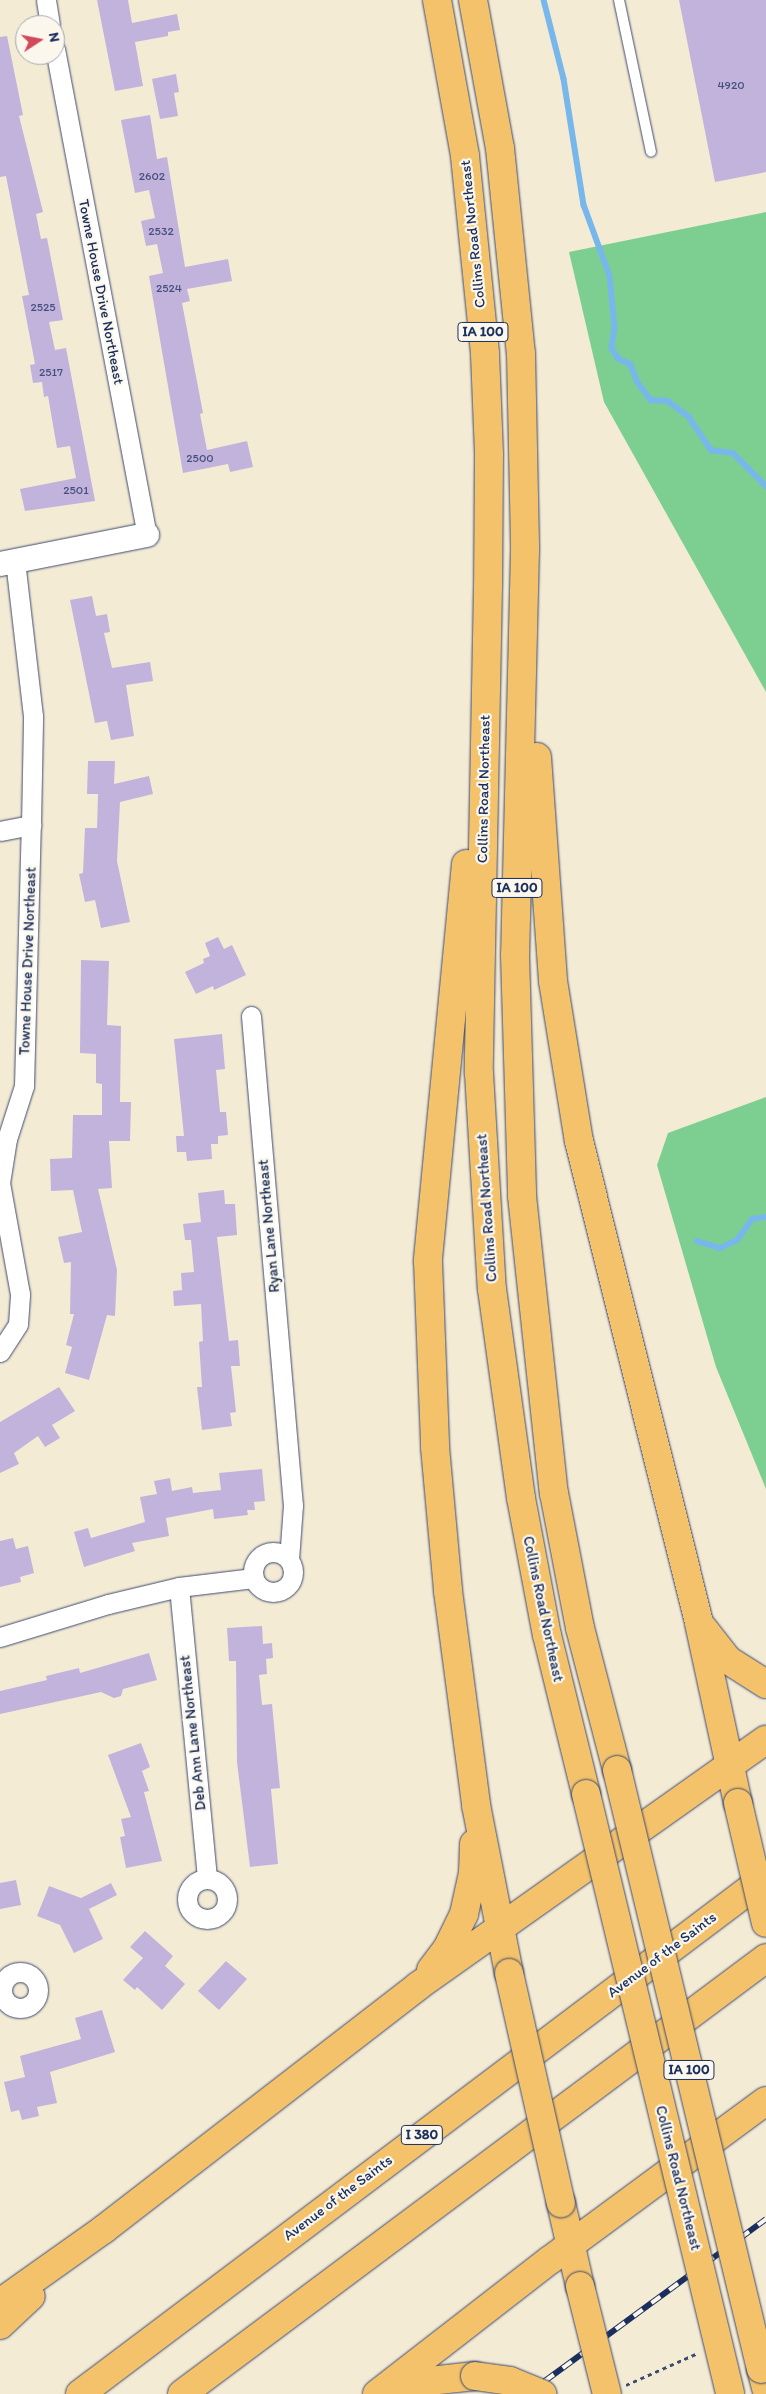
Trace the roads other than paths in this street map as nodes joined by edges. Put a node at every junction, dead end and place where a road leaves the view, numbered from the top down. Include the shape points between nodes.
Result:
1 (46, 0) edge
2 (437, 0) edge
3 (473, 0) edge
4 (619, 0) edge
5 (48, 15) edge
6 (58, 65) edge
7 (651, 152) dead end
8 (146, 535) joint
9 (525, 550) junction
10 (8, 563) edge
11 (486, 668) junction
12 (31, 825) junction
13 (0, 831) edge
14 (251, 1016) dead end
15 (4, 1138) edge
16 (0, 1352) edge
17 (289, 1559) junction
18 (253, 1578) junction
19 (179, 1587) junction
20 (699, 1622) junction
21 (0, 1637) edge
22 (766, 1684) edge
23 (766, 1740) edge
24 (729, 1768) junction
25 (476, 1805) junction
26 (766, 1877) edge
27 (207, 1878) dead end
28 (766, 1923) edge
29 (501, 1929) junction
30 (766, 1958) edge
31 (766, 1966) edge
32 (729, 1984) junction
33 (418, 1986) junction
34 (766, 2101) edge
35 (104, 2229) junction
36 (571, 2245) junction
37 (0, 2303) edge
38 (0, 2325) edge
39 (764, 2379) edge
40 (614, 2391) edge
41 (730, 2393) edge
42 (80, 2394) edge
43 (182, 2394) edge
44 (377, 2394) edge
45 (407, 2394) edge
46 (544, 2394) edge

1 - 5 street
2 - 11 highway, Collins Road Northeast / IA 100 via 465,156 485,354 489,454
3 - 9 highway, IA 100 via 500,148 513,253 521,353
4 - 7 lane
6 - 8 street, Towne House Drive Northeast
8 - 10 street
9 - 20 highway via 543,857 563,1047 579,1141
9 - 39 highway, IA 100, bridge via 515,955 522,1196 554,1493 580,1628
10 - 12 street, Towne House Drive Northeast via 33,716
11 - 25 highway via 428,1261 436,1466 448,1591
11 - 41 highway, Collins Road Northeast / IA 100, bridge via 479,1073 492,1288 521,1498 547,1635
12 - 13 street
12 - 15 street, Towne House Drive Northeast via 24,1086
14 - 17 street, Ryan Lane Northeast via 293,1505
15 - 16 street, Towne House Drive Northeast via 0,1183 20,1294 18,1324
17 - 18 street via 277,1552 263,1553 254,1564
17 - 18 street via 292,1579 284,1589 266,1591
18 - 19 street
19 - 21 street via 108,1604
19 - 27 street, Deb Ann Lane Northeast
20 - 22 highway via 728,1660
20 - 24 highway
23 - 24 highway
24 - 28 highway, bridge
24 - 29 highway
25 - 29 highway
25 - 33 highway via 473,1873 464,1914 448,1949
26 - 42 highway, Avenue of the Saints / I 380
29 - 33 highway
29 - 36 highway, bridge via 508,1973
30 - 32 highway
31 - 32 highway
32 - 43 highway
33 - 35 highway
34 - 36 highway
35 - 37 highway
35 - 38 highway
36 - 40 highway, bridge via 580,2286
36 - 44 highway
45 - 46 highway, bridge via 429,2381 475,2376 510,2381

